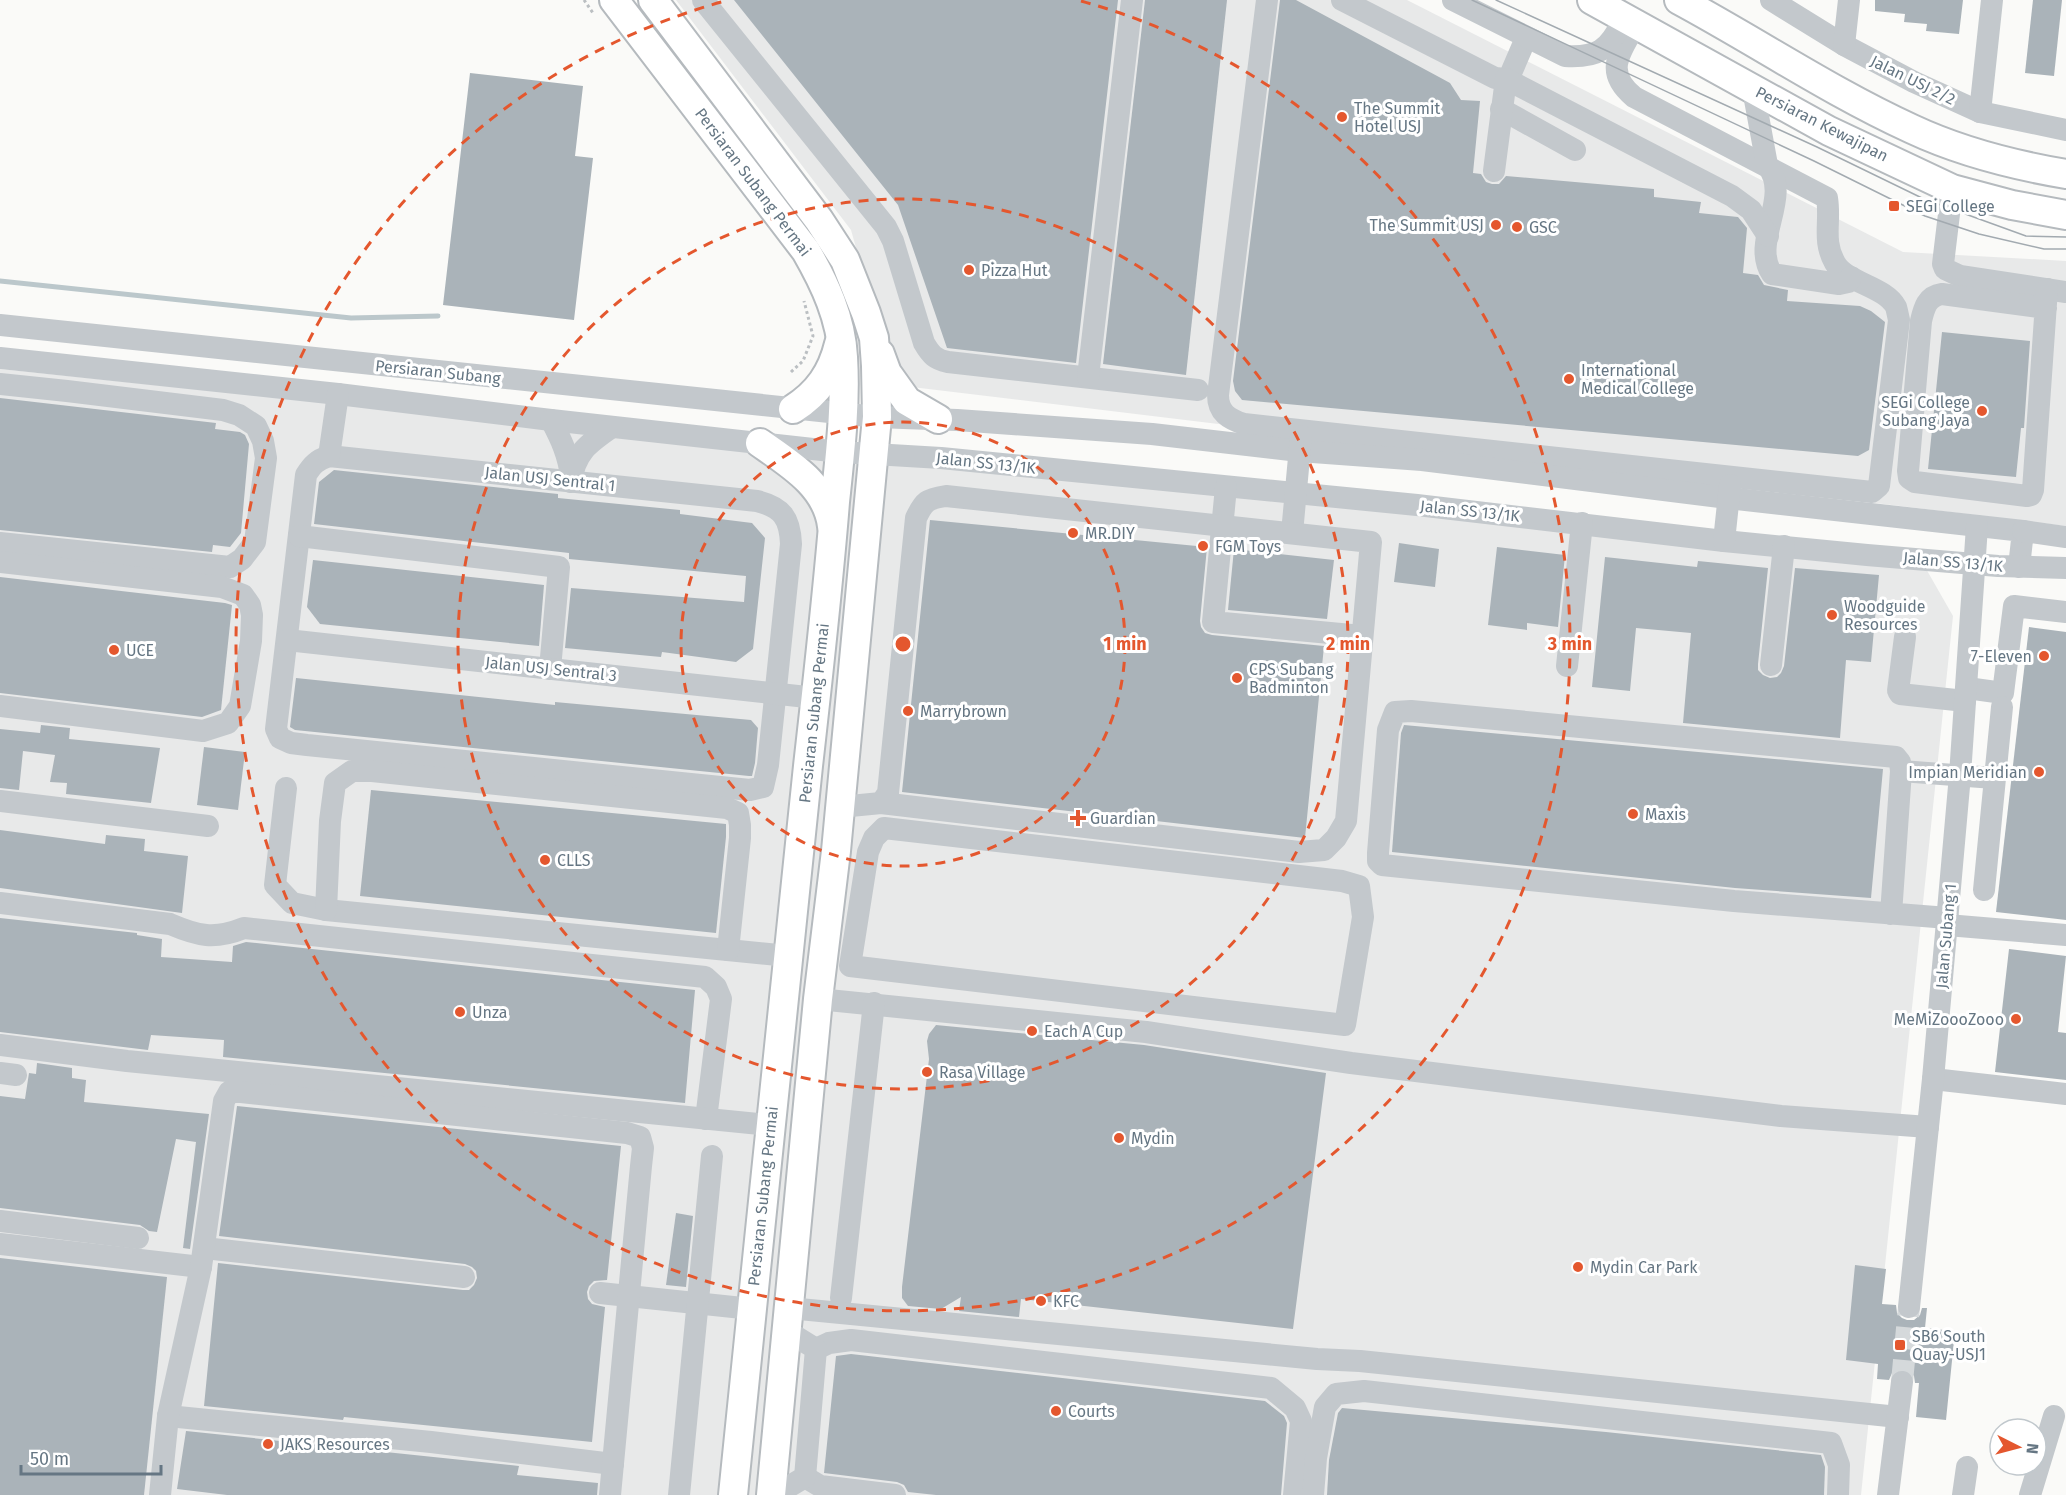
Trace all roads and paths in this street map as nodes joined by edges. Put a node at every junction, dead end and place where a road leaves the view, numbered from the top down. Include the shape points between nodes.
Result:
1 (585, 0) edge
2 (653, 0) edge
3 (703, 0) edge
4 (1132, 0) edge
5 (1267, 0) edge
6 (1342, 0) edge
7 (1453, 0) edge
8 (1592, 0) edge
9 (1679, 0) edge
10 (1771, 0) edge
11 (1849, 0) edge
12 (1992, 0) edge
13 (604, 7) edge
14 (673, 13) edge
15 (1631, 21) junction
16 (1526, 38) junction
17 (1844, 45) junction
18 (1506, 79) junction
19 (1754, 89) junction
20 (1502, 109) junction
21 (1980, 112) junction
22 (2066, 130) edge
23 (1575, 150) dead end
24 (1767, 165) junction
25 (1494, 171) dead end
26 (2066, 174) edge
27 (1952, 189) junction
28 (2066, 215) edge
29 (1768, 236) junction
30 (1851, 277) junction
31 (802, 296) dead end
32 (2053, 297) edge
33 (0, 325) edge
34 (840, 336) junction
35 (874, 338) junction
36 (0, 358) edge
37 (792, 372) dead end
38 (1089, 378) junction
39 (0, 384) edge
40 (1198, 390) dead end
41 (338, 394) junction
42 (794, 409) junction
43 (843, 414) junction
44 (877, 417) junction
45 (938, 419) junction
46 (551, 420) junction
47 (612, 427) junction
48 (1300, 440) junction
49 (760, 443) junction
50 (840, 452) junction
51 (873, 454) junction
52 (329, 456) junction
53 (1731, 476) junction
54 (571, 482) junction
55 (1226, 487) junction
56 (1297, 494) junction
57 (1728, 498) junction
58 (1582, 524) junction
59 (1222, 526) junction
60 (1977, 526) junction
61 (2023, 531) junction
62 (1292, 533) junction
63 (833, 534) junction
64 (299, 537) junction
65 (2066, 537) edge
66 (1724, 541) junction
67 (0, 543) edge
68 (1784, 546) junction
69 (0, 562) edge
70 (1973, 564) junction
71 (2019, 567) junction
72 (2066, 567) edge
73 (2066, 612) edge
74 (1362, 636) junction
75 (1905, 637) dead end
76 (286, 640) junction
77 (1772, 665) dead end
78 (1567, 666) dead end
79 (550, 669) junction
80 (774, 693) junction
81 (1966, 694) junction
82 (816, 698) junction
83 (0, 706) edge
84 (2001, 707) dead end
85 (1900, 771) junction
86 (1960, 775) junction
87 (1994, 778) junction
88 (286, 788) dead end
89 (0, 801) edge
90 (881, 803) junction
91 (840, 807) junction
92 (208, 826) dead end
93 (836, 851) junction
94 (868, 852) junction
95 (1983, 890) dead end
96 (0, 903) edge
97 (326, 910) junction
98 (1891, 914) junction
99 (1947, 921) junction
100 (2066, 934) edge
101 (728, 950) junction
102 (788, 956) junction
103 (818, 999) junction
104 (874, 1003) junction
105 (0, 1045) edge
106 (1933, 1079) junction
107 (2066, 1094) edge
108 (706, 1119) junction
109 (769, 1125) junction
110 (1928, 1127) junction
111 (712, 1156) dead end
112 (0, 1221) edge
113 (138, 1238) dead end
114 (0, 1244) edge
115 (203, 1257) junction
116 (464, 1277) dead end
117 (600, 1293) dead end
118 (630, 1298) junction
119 (841, 1298) junction
120 (891, 1303) dead end
121 (698, 1305) junction
122 (1910, 1307) tunnel mouth
123 (752, 1309) junction
124 (788, 1311) junction
125 (816, 1348) junction
126 (1902, 1382) tunnel mouth
127 (168, 1416) junction
128 (2054, 1416) dead end
129 (1898, 1418) junction
130 (613, 1464) junction
131 (1967, 1467) dead end
132 (805, 1476) junction
133 (160, 1495) edge
134 (610, 1495) edge
135 (680, 1495) edge
136 (733, 1495) edge
137 (773, 1495) edge
138 (895, 1495) edge
139 (1294, 1495) edge
140 (1312, 1495) edge
141 (1839, 1495) edge
142 (1888, 1495) edge
143 (1963, 1495) edge
144 (2030, 1495) edge

1 - 13 path
2 - 14 main road, Persiaran Subang Permai
3 - 38 street via 886,227 930,355 948,362
4 - 38 street
5 - 48 street via 1218,405 1231,420
6 - 18 street via 1486,74
7 - 16 street
8 - 15 main road, Persiaran Kewajipan
9 - 26 main road via 1848,98 1914,130 2023,167
10 - 17 street, Jalan USJ 2/2
11 - 17 street
12 - 21 street
13 - 34 main road, Persiaran Subang Permai via 806,251 823,279
14 - 35 main road, Persiaran Subang Permai via 845,260
15 - 16 street via 1595,54 1565,56
15 - 19 main road, Persiaran Kewajipan
15 - 24 street via 1618,59 1618,79 1624,88 1634,97
16 - 18 street
17 - 21 street, Jalan USJ 2/2
18 - 20 street
18 - 29 street via 1732,196 1751,210
19 - 24 street
19 - 27 main road, Persiaran Kewajipan via 1829,131
20 - 23 street
20 - 25 street
21 - 22 street, Jalan USJ 2/2
24 - 29 street via 1776,185
24 - 30 street via 1827,198 1826,237 1830,253 1836,266
27 - 28 main road, Persiaran Kewajipan
27 - 32 street via 1945,269 1960,276
29 - 30 street via 1766,265 1772,274 1839,284
30 - 53 street via 1889,298 1899,320 1879,486 1872,492
31 - 37 path via 813,336 803,361
32 - 32 street via 1942,294 1929,299 1920,323 1909,478 1915,482 2031,495
33 - 42 street, Persiaran Subang
34 - 42 main road via 836,355 820,387
34 - 43 main road, Persiaran Subang Permai
35 - 44 main road, Persiaran Subang Permai
35 - 45 main road via 887,373 906,401
36 - 41 street, Persiaran Subang
38 - 40 street
39 - 67 street via 239,415 256,426 266,458 255,542 230,567
41 - 46 street, Persiaran Subang
41 - 52 street
42 - 43 street, Persiaran Subang
43 - 44 street, Persiaran Subang
43 - 50 main road, Persiaran Subang Permai
44 - 45 street
44 - 51 main road, Persiaran Subang Permai
45 - 48 street
46 - 47 street, Persiaran Subang
46 - 54 street via 567,456
47 - 49 street, Persiaran Subang
47 - 54 street via 578,456
48 - 53 street
48 - 56 street
48 - 57 street via 1422,460
49 - 50 street, Persiaran Subang
49 - 63 main road via 793,466 822,496
50 - 51 street, Persiaran Subang
50 - 63 main road, Persiaran Subang Permai
51 - 55 street, Jalan SS 13/1K
51 - 91 main road, Persiaran Subang Permai
52 - 54 street, Jalan USJ Sentral 1
52 - 64 street via 319,459 306,476
53 - 57 street
54 - 80 street, Jalan USJ Sentral 1 via 757,501 773,505 781,512 791,544
55 - 56 street, Jalan SS 13/1K
55 - 59 street
56 - 58 street, Jalan SS 13/1K
56 - 62 street
57 - 60 street
57 - 66 street
58 - 66 street, Jalan SS 13/1K
58 - 78 street
59 - 62 street
59 - 74 street via 1213,622
59 - 90 street via 946,496 923,504 916,518 888,794
60 - 61 street
60 - 70 street, Jalan Subang 1
61 - 65 street
61 - 71 street
62 - 74 street via 1371,542
63 - 82 main road, Persiaran Subang Permai
64 - 76 street
64 - 79 street via 559,567
66 - 68 street, Jalan SS 13/1K
68 - 70 street, Jalan SS 13/1K
68 - 77 street
69 - 83 street via 222,587 243,595 252,615 240,705 228,723 202,731
70 - 71 street, Jalan SS 13/1K
70 - 81 street, Jalan Subang 1
71 - 72 street, Jalan SS 13/1K
73 - 81 street via 2014,606 2003,693
74 - 90 street via 1346,820 1324,850 1299,852
75 - 81 street via 1900,694
76 - 79 street, Jalan USJ Sentral 3
76 - 80 street, Jalan USJ Sentral 1 via 276,729 280,738 307,746 750,790 763,788
79 - 80 street, Jalan USJ Sentral 3
80 - 82 street, Jalan USJ Sentral 3
81 - 86 street, Jalan Subang 1
82 - 102 main road, Persiaran Subang Permai
84 - 87 street
85 - 86 street
85 - 98 street
85 - 98 street via 1896,757 1588,726 1395,712 1388,730 1378,853 1382,865 1398,868
86 - 87 street
86 - 99 street, Jalan Subang 1
87 - 95 street
88 - 97 street via 275,885 292,903
89 - 92 street
90 - 91 street
91 - 93 main road, Persiaran Subang Permai
93 - 94 street
93 - 103 main road, Persiaran Subang Permai
94 - 94 street via 884,828 1359,886 1363,917 1345,1025 850,966
96 - 108 street via 170,924 219,937 244,928 705,977 716,987 721,999
97 - 101 street
97 - 101 street via 335,783 352,771 372,771 727,808 738,813 740,838
98 - 99 street
99 - 100 street
99 - 106 street, Jalan Subang 1
101 - 102 street
102 - 109 main road, Persiaran Subang Permai
103 - 104 street
103 - 124 main road, Persiaran Subang Permai
104 - 110 street via 1146,1032 1351,1063 1781,1116
104 - 119 street
105 - 108 street
106 - 107 street
106 - 110 street, Jalan Subang 1
108 - 109 street
109 - 123 main road, Persiaran Subang Permai
110 - 122 street, Jalan Subang 1
111 - 121 street
112 - 113 street
114 - 115 street
115 - 116 street
115 - 118 street via 224,1101 229,1092 241,1092 640,1137 643,1148
115 - 127 street
117 - 118 street
118 - 121 street
118 - 130 street
119 - 120 street
119 - 124 street
121 - 123 street
121 - 135 street
123 - 136 main road, Persiaran Subang Permai
124 - 125 street
124 - 129 street via 1360,1362
124 - 137 main road, Persiaran Subang Permai
125 - 132 street
125 - 139 street via 851,1340 1271,1388 1295,1408 1301,1421
126 - 129 street
127 - 130 street
127 - 133 street
128 - 144 street
129 - 142 street
130 - 134 street
131 - 143 street
132 - 137 street
132 - 138 street via 820,1486
140 - 141 street via 1325,1407 1336,1394 1364,1391 1831,1443 1839,1465

